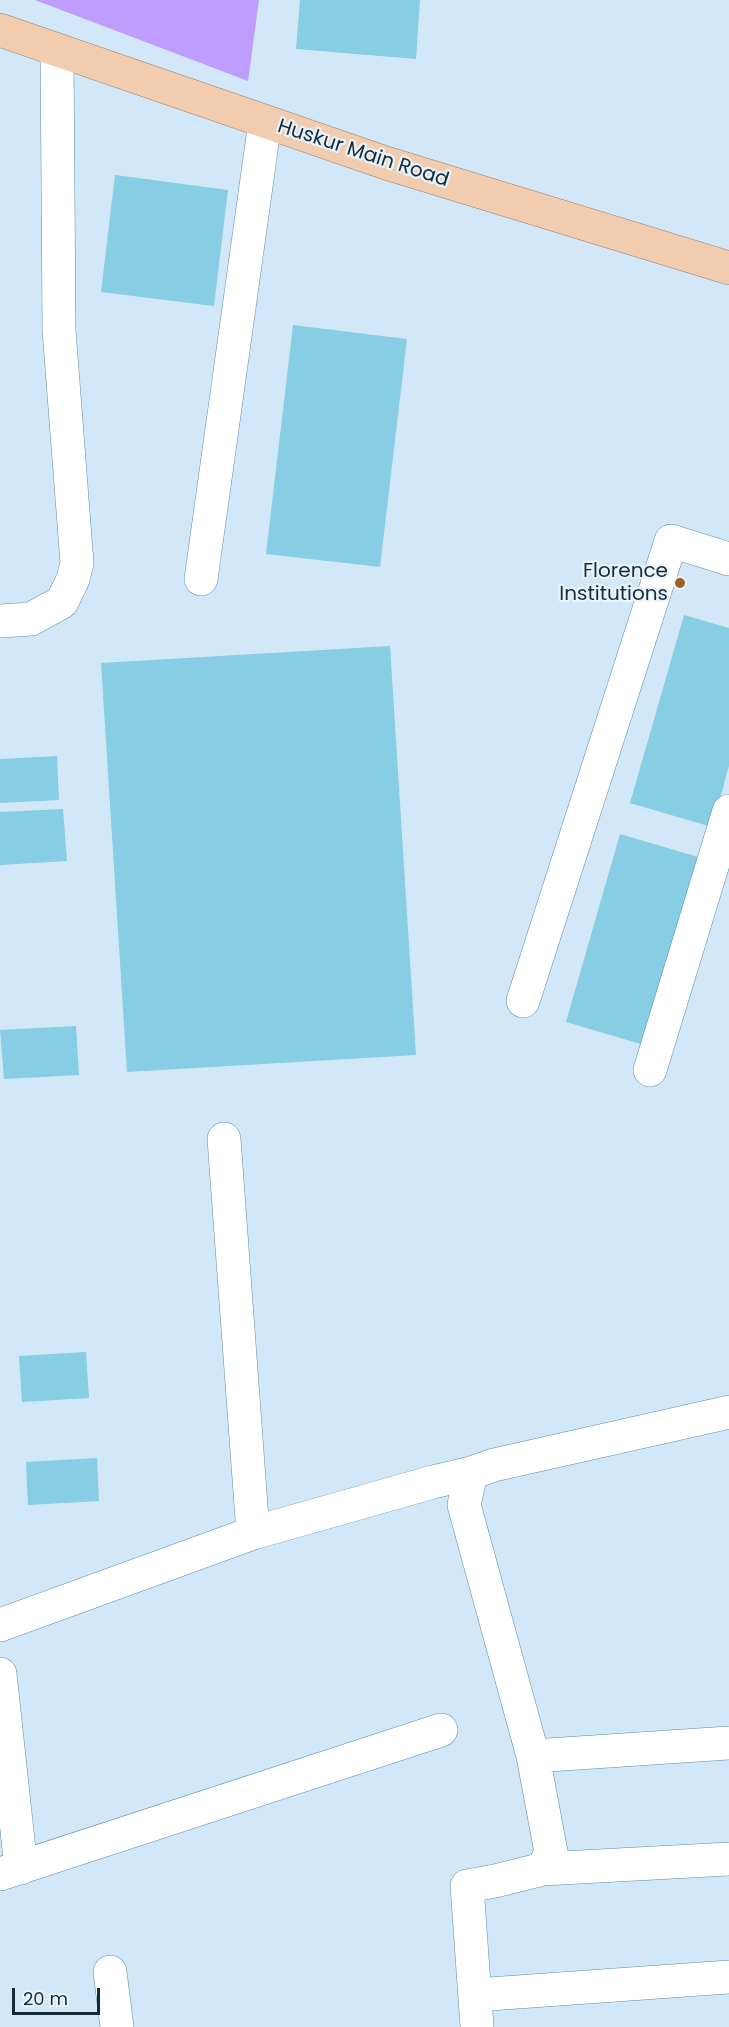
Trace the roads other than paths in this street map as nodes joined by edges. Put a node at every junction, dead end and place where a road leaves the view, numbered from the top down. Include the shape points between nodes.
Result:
1 (0, 30) edge
2 (57, 50) junction
3 (265, 122) junction
4 (729, 268) edge
5 (729, 559) edge
6 (201, 579) dead end
7 (0, 621) edge
8 (729, 811) edge
9 (523, 1001) dead end
10 (650, 1070) dead end
11 (224, 1139) dead end
12 (729, 1412) edge
13 (471, 1473) junction
14 (253, 1533) junction
15 (0, 1625) edge
16 (0, 1674) edge
17 (441, 1730) dead end
18 (729, 1743) edge
19 (533, 1756) junction
20 (729, 1859) edge
21 (543, 1869) junction
22 (10, 1871) edge
23 (110, 1972) dead end
24 (729, 1977) edge
25 (476, 2011) edge
26 (117, 2027) edge

1 - 2 main road, Huskur Main Road
2 - 3 main road, Huskur Main Road
2 - 7 street via 59,330 77,563 62,602 31,619
3 - 4 main road, Huskur Main Road
3 - 6 street
5 - 9 street via 671,541
8 - 10 street
11 - 14 street
12 - 13 street
13 - 14 street
13 - 19 street via 464,1505
14 - 15 street
16 - 22 street
17 - 22 street
18 - 19 street
19 - 21 street via 551,1852
20 - 21 street
21 - 25 street via 467,1886
23 - 26 street
24 - 25 street

